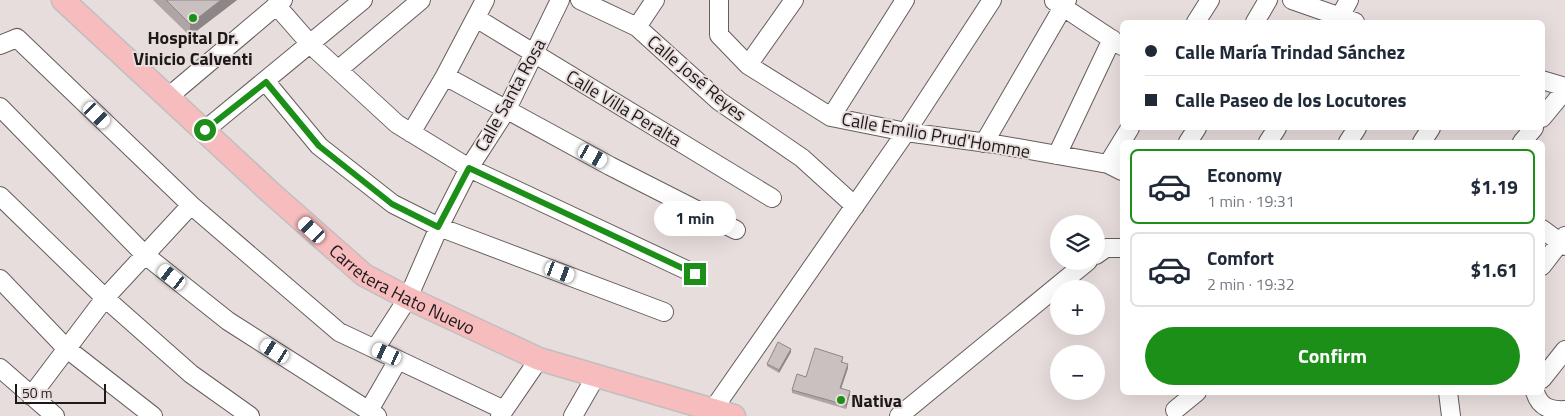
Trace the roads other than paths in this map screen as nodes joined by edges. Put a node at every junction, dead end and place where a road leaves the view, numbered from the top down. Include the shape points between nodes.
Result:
1 (63, 0) edge
2 (363, 0) edge
3 (421, 0) edge
4 (484, 0) edge
5 (560, 0) edge
6 (580, 0) edge
7 (655, 0) edge
8 (719, 0) edge
9 (794, 0) edge
10 (905, 0) edge
11 (992, 0) edge
12 (1210, 0) edge
13 (1268, 0) edge
14 (1292, 0) edge
15 (1349, 0) edge
16 (280, 2) edge
17 (1061, 2) edge
18 (476, 18) junction
19 (1197, 20) edge
20 (1256, 20) edge
21 (1342, 20) edge
22 (1344, 20) edge
23 (637, 27) junction
24 (1117, 43) edge
25 (0, 45) edge
26 (311, 45) junction
27 (535, 53) junction
28 (748, 65) junction
29 (339, 69) junction
30 (445, 76) junction
31 (1545, 81) edge
32 (266, 82) junction
33 (1565, 89) edge
34 (168, 98) junction
35 (0, 107) edge
36 (507, 110) junction
37 (1545, 114) edge
38 (831, 117) junction
39 (205, 130) junction
40 (1532, 130) edge
41 (906, 132) junction
42 (411, 133) junction
43 (1524, 140) edge
44 (984, 142) junction
45 (1058, 155) junction
46 (1120, 155) edge
47 (469, 168) junction
48 (1115, 168) edge
49 (0, 196) edge
50 (772, 198) dead end
51 (191, 205) junction
52 (854, 206) junction
53 (438, 227) junction
54 (736, 230) dead end
55 (1545, 231) edge
56 (1563, 242) edge
57 (1120, 248) edge
58 (1105, 249) edge
59 (144, 255) junction
60 (1545, 263) edge
61 (1077, 270) edge
62 (695, 274) dead end
63 (0, 279) edge
64 (106, 298) junction
65 (408, 298) junction
66 (664, 312) dead end
67 (66, 348) junction
68 (375, 349) junction
69 (1565, 350) edge
70 (539, 359) junction
71 (398, 360) junction
72 (0, 368) edge
73 (1545, 375) edge
74 (596, 376) junction
75 (1193, 395) edge
76 (1448, 395) edge
77 (1537, 395) edge
78 (31, 396) junction
79 (699, 410) edge
80 (1175, 410) dead end
81 (1565, 410) edge
82 (502, 413) edge
83 (373, 414) edge
84 (55, 416) edge
85 (153, 416) edge
86 (250, 416) edge
87 (573, 416) edge
88 (734, 416) edge
89 (899, 416) edge
90 (1451, 416) edge

1 - 34 main road, Carretera Hato Nuevo
2 - 26 street
3 - 29 street
4 - 18 street
5 - 27 street, Calle Santa Rosa
6 - 23 street, Calle José Reyes
7 - 23 street
8 - 28 street, Calle Emilio Prud'Homme via 719,35
9 - 28 street
10 - 38 street
11 - 41 street
12 - 19 street
13 - 20 street
14 - 21 street
15 - 22 street
16 - 26 street
16 - 34 street
17 - 24 street
17 - 44 street
18 - 27 street, Calle Villa Peralta
18 - 30 street
23 - 52 street, Calle José Reyes via 719,101 802,158
24 - 45 street
25 - 51 street via 17,38
26 - 29 street
26 - 32 street
27 - 36 street, Calle Santa Rosa
27 - 50 street, Calle Villa Peralta
28 - 38 street, Calle Emilio Prud'Homme
29 - 42 street via 397,124
30 - 36 street
30 - 42 street
31 - 33 street
32 - 39 street
32 - 53 street via 319,146 392,204
33 - 37 street
34 - 39 main road, Carretera Hato Nuevo
35 - 59 street
36 - 47 street, Calle Santa Rosa
36 - 54 street
38 - 41 street, Calle Emilio Prud'Homme
39 - 65 main road, Carretera Hato Nuevo via 364,275
40 - 43 street
41 - 44 street, Calle Emilio Prud'Homme
41 - 52 street
42 - 47 street
44 - 45 street, Calle Emilio Prud'Homme
45 - 48 street, Calle Emilio Prud'Homme
46 - 48 street
47 - 53 street, Calle Santa Rosa
47 - 62 street
49 - 64 street
51 - 59 street
51 - 68 street via 339,332
52 - 79 street
53 - 65 street, Calle Santa Rosa
53 - 66 street
55 - 56 street
56 - 60 street
57 - 58 street
59 - 64 street
59 - 83 street via 228,321
61 - 89 street
63 - 67 street
64 - 67 street
64 - 86 street via 191,374
65 - 68 street, Calle Santa Rosa
65 - 70 main road, Carretera Hato Nuevo
67 - 78 street
67 - 85 street
68 - 71 street
69 - 73 street
70 - 74 main road, Carretera Hato Nuevo
70 - 82 street
71 - 82 street
71 - 83 street
72 - 78 street
74 - 79 main road, Carretera Hato Nuevo
74 - 87 street
75 - 80 street
76 - 90 street
77 - 81 street via 1544,407 1554,411
78 - 84 street
79 - 88 main road, Carretera Hato Nuevo

